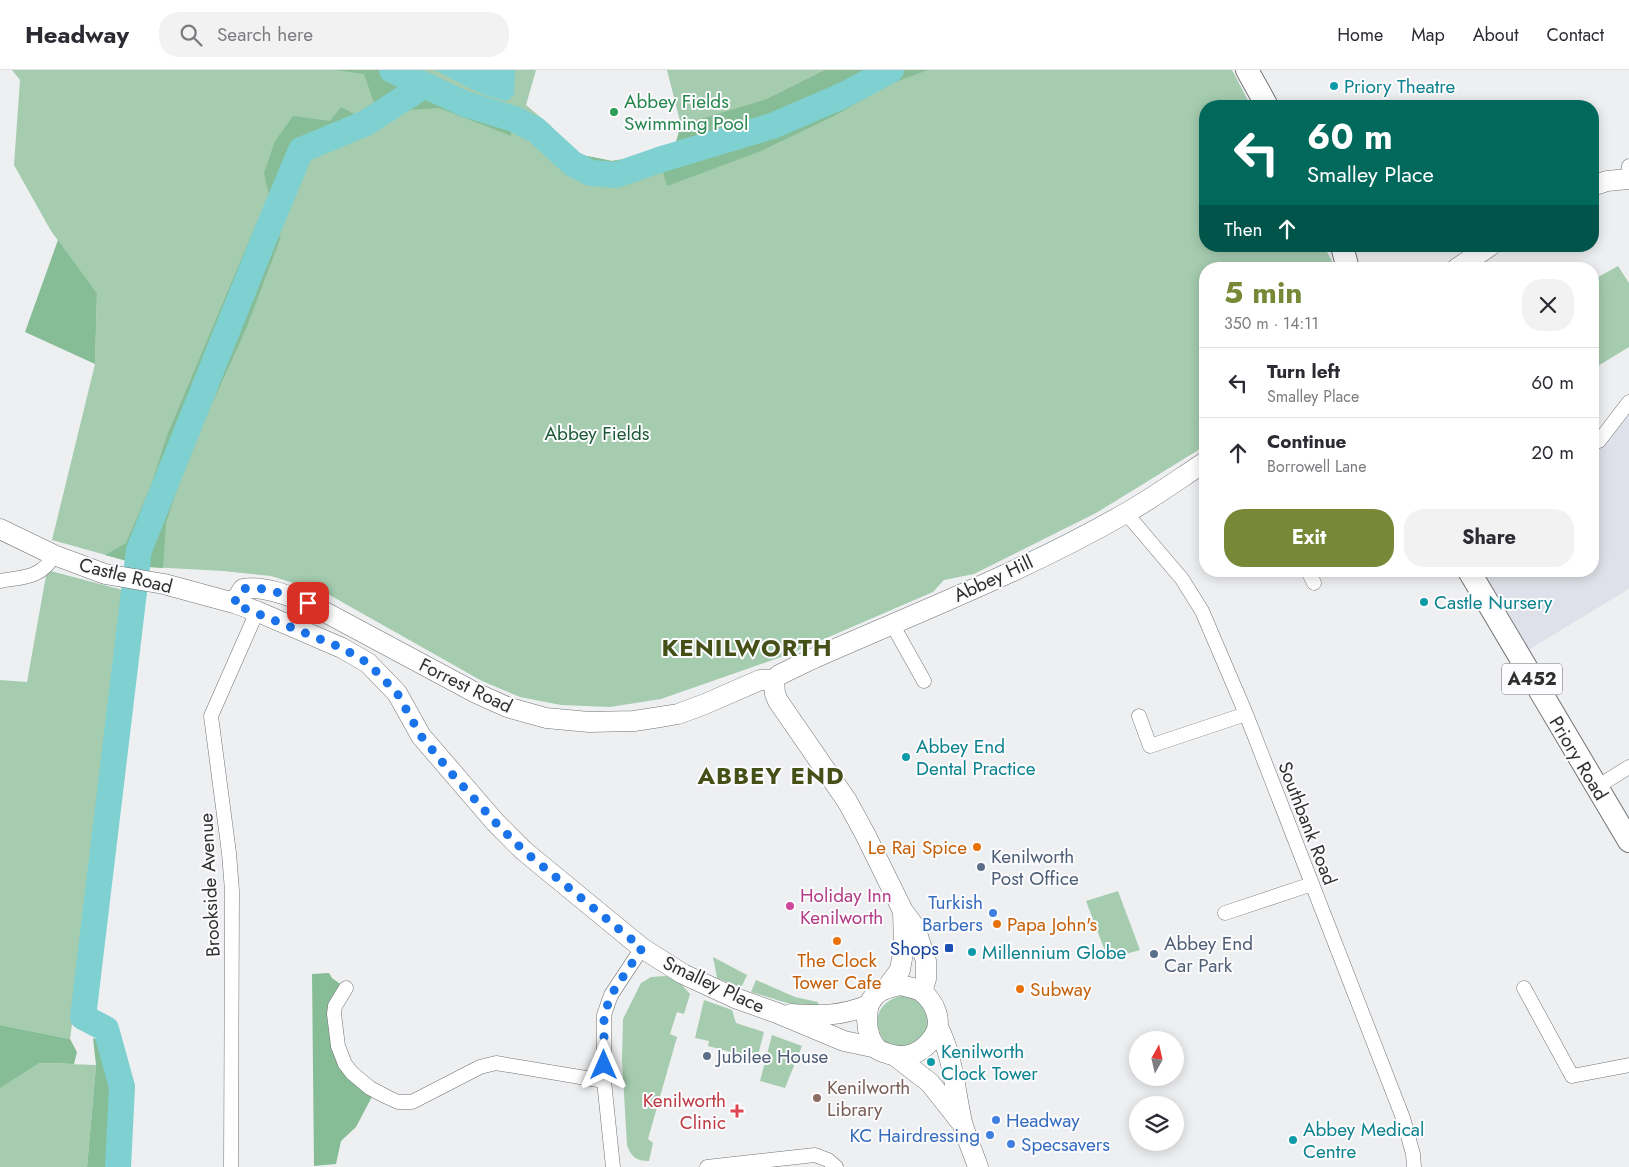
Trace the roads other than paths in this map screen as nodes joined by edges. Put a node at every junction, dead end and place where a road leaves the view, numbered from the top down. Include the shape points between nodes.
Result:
1 (1247, 70) edge
2 (1264, 100) edge
3 (1629, 175) edge
4 (1599, 184) edge
5 (1482, 252) edge
6 (1468, 262) edge
7 (1629, 402) edge
8 (1599, 441) dead end
9 (1199, 466) edge
10 (1126, 513) junction
11 (0, 529) edge
12 (54, 555) junction
13 (1473, 577) edge
14 (0, 581) edge
15 (234, 604) junction
16 (256, 611) junction
17 (892, 624) junction
18 (774, 680) junction
19 (924, 681) dead end
20 (1246, 714) junction
21 (1139, 716) dead end
22 (1629, 767) edge
23 (1597, 787) junction
24 (1629, 841) edge
25 (1312, 884) junction
26 (902, 911) junction
27 (1226, 914) dead end
28 (642, 948) junction
29 (346, 988) dead end
30 (1524, 988) dead end
31 (886, 989) junction
32 (922, 992) junction
33 (869, 1004) junction
34 (777, 1013) junction
35 (938, 1023) junction
36 (885, 1052) junction
37 (1629, 1064) edge
38 (604, 1081) junction
39 (963, 1124) junction
40 (1414, 1161) edge
41 (231, 1167) edge
42 (613, 1167) edge
43 (707, 1167) edge
44 (836, 1167) edge
45 (978, 1167) edge

1 - 2 main road
3 - 4 main road
5 - 6 main road
7 - 8 street
9 - 10 main road, Abbey Hill
10 - 17 main road, Abbey Hill via 1016,569
10 - 20 street, Southbank Road via 1182,579 1202,611
11 - 12 main road, Castle Road
12 - 14 street via 47,566 34,574
12 - 15 main road, Castle Road via 115,576 151,581
13 - 23 main road, Priory Road / A452
15 - 16 main road, Castle Road
15 - 18 main road, Forrest Road via 239,592 252,587 294,598 490,700 533,715 560,720 611,722 660,718 706,704 760,680
16 - 28 main road, Smalley Place via 342,648 368,663 397,693 421,736 495,822 524,851
16 - 41 street, Brookside Avenue via 212,716 232,891
17 - 18 main road, Abbey Hill via 810,660
17 - 19 street
18 - 26 main road via 778,701 847,801
20 - 21 street via 1150,746
20 - 25 street, Southbank Road
22 - 23 street
23 - 24 main road, Priory Road / A452
25 - 27 street
25 - 40 street, Southbank Road via 1403,1118
26 - 31 main road via 904,947 900,970
26 - 32 main road via 915,927 926,961
28 - 34 main road, Smalley Place via 683,974
28 - 38 street via 611,995 604,1015
29 - 38 street via 334,1014 338,1046 345,1064 370,1088 398,1102 412,1102 480,1067 496,1063
30 - 37 street via 1572,1076
31 - 32 main road via 900,985
31 - 33 main road
32 - 35 main road via 934,1007
33 - 34 main road, Smalley Place via 845,1014
33 - 36 main road via 867,1028
34 - 36 main road, Smalley Place via 844,1041
35 - 36 main road via 929,1042 917,1053 910,1056
35 - 39 main road via 950,1060
36 - 39 main road, Smalley Place via 930,1083
38 - 42 street
39 - 45 main road
43 - 44 street via 808,1156 825,1158

